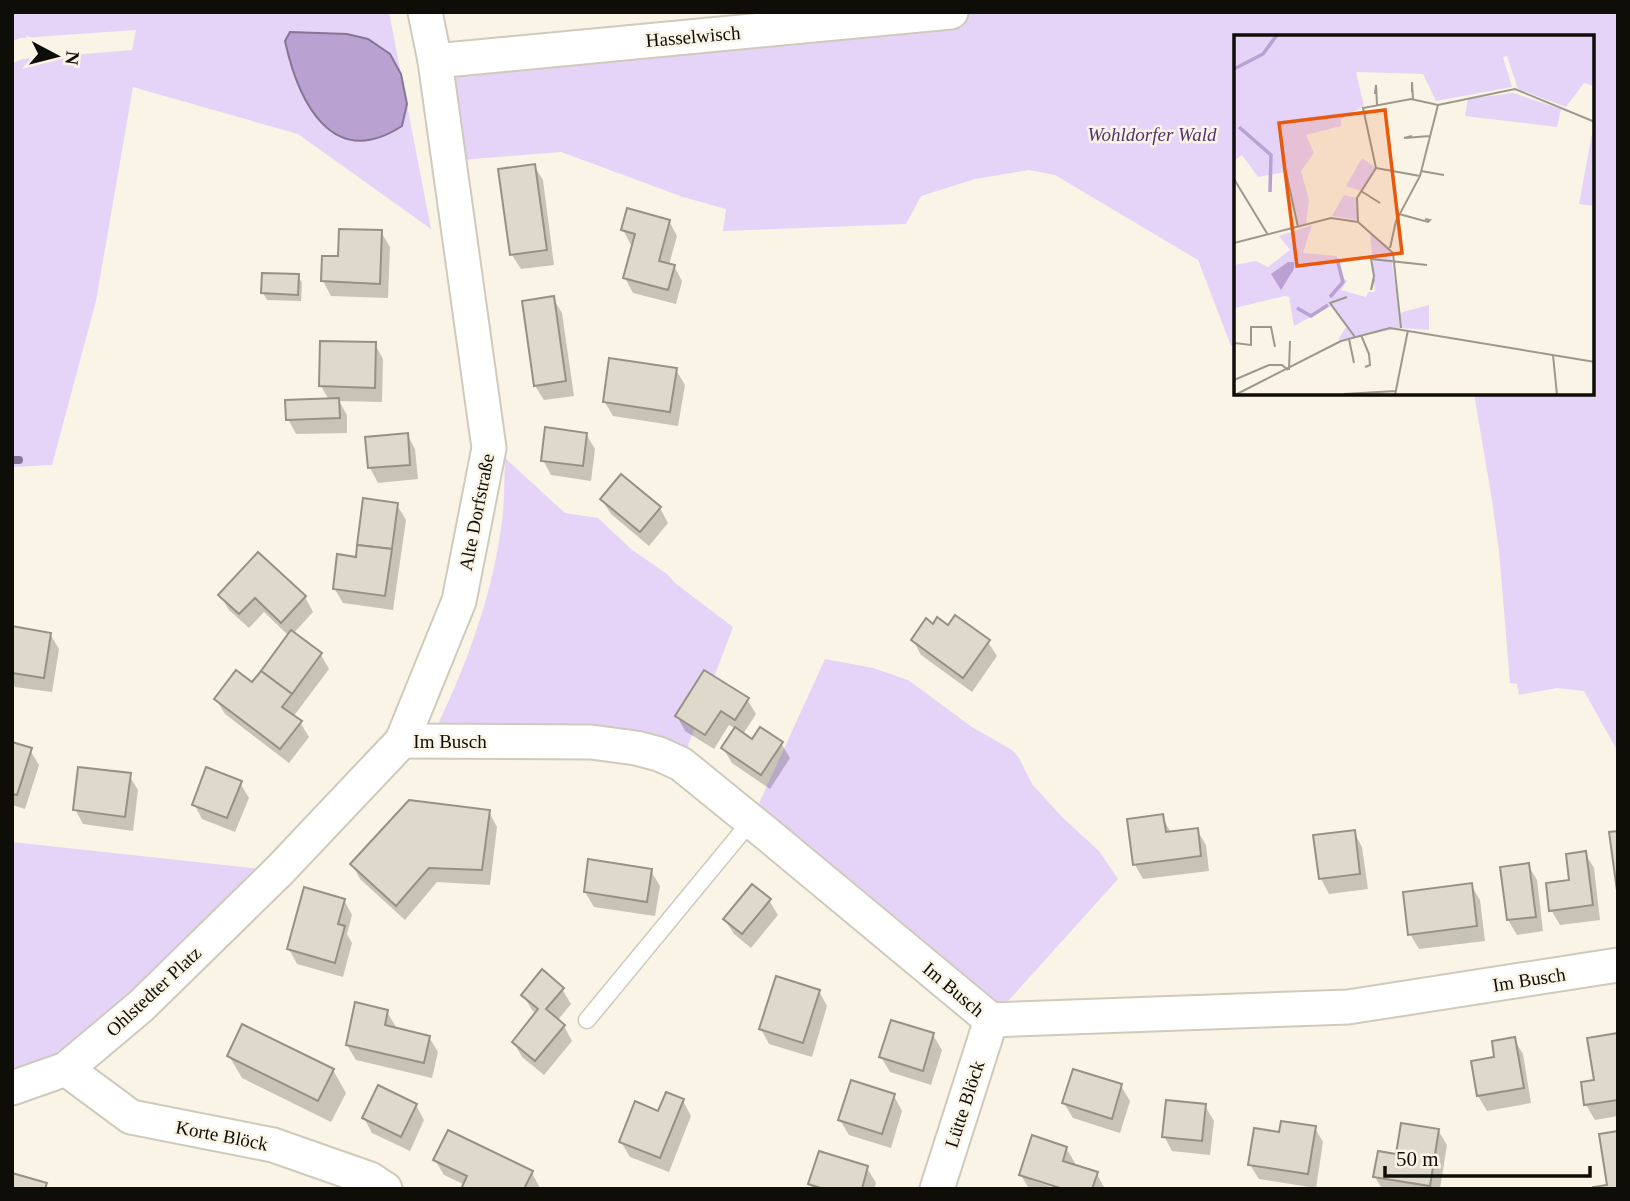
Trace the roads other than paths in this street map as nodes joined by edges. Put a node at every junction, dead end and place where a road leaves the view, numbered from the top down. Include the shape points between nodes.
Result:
1 (425, 12) edge
2 (951, 12) edge
3 (435, 61) junction
4 (402, 741) junction
5 (751, 821) junction
6 (279, 871) joint
7 (1618, 965) edge
8 (587, 1020) dead end
9 (990, 1020) junction
10 (66, 1069) junction
11 (12, 1088) edge
12 (385, 1189) edge
13 (936, 1189) edge

1 - 3 street, Alte Dorfstraße
2 - 3 street, Hasselwisch
3 - 4 street, Alte Dorfstraße via 489,448 459,601
4 - 5 street, Im Busch via 592,742 636,748 681,764
4 - 6 street, Alte Dorfstraße
5 - 8 lane
5 - 9 street, Im Busch
6 - 10 street, Ohlstedter Platz via 141,1006
7 - 9 street, Im Busch via 1348,1007
9 - 13 street, Lütte Blöck
10 - 11 street, Ohlstedter Platz
10 - 12 street, Korte Blöck via 131,1117 273,1144 370,1179

